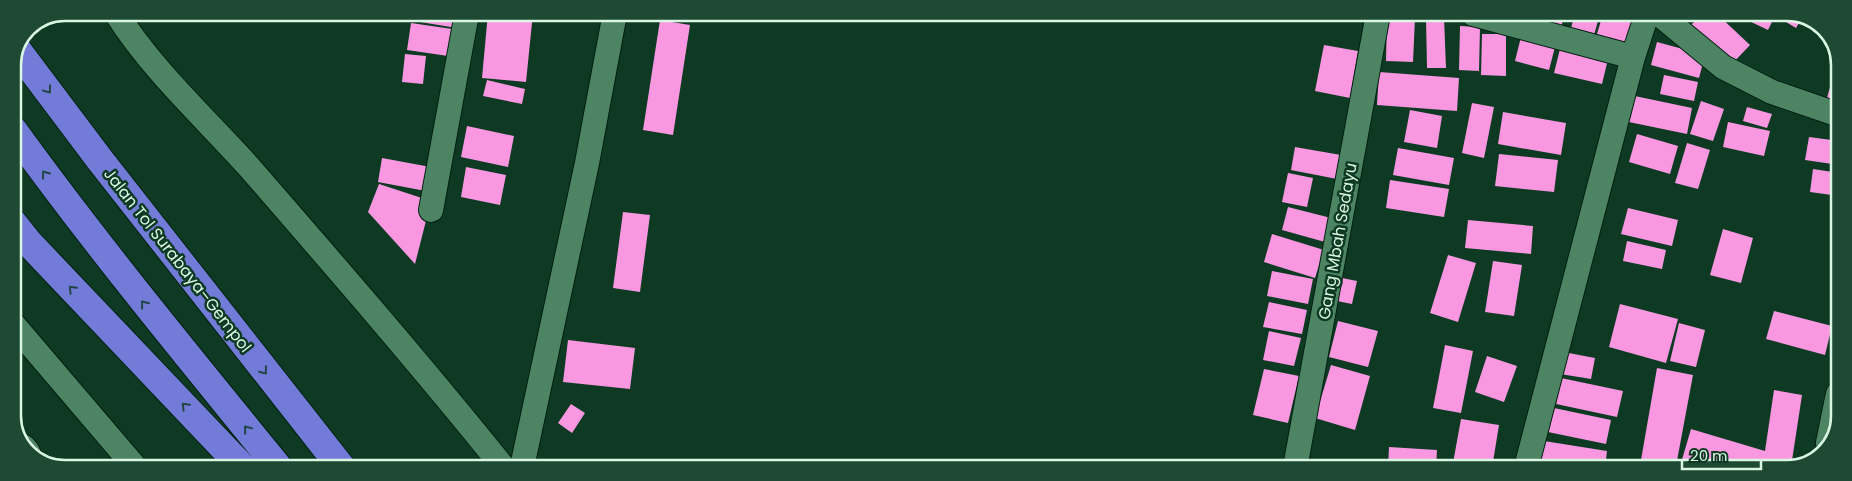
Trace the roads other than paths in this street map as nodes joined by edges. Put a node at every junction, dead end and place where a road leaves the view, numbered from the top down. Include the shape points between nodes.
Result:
1 (122, 21) edge
2 (466, 21) edge
3 (613, 21) edge
4 (1377, 21) edge
5 (1499, 21) edge
6 (1645, 21) edge
7 (1668, 21) edge
8 (22, 57) edge
9 (1633, 57) junction
10 (1831, 112) edge
11 (21, 142) edge
12 (431, 210) dead end
13 (21, 233) edge
14 (21, 333) edge
15 (129, 460) edge
16 (235, 460) edge
17 (272, 460) edge
18 (335, 460) edge
19 (497, 460) edge
20 (523, 460) edge
21 (1297, 460) edge
22 (1528, 460) edge

1 - 19 street via 157,70 244,162 400,341
2 - 12 street
3 - 20 street
4 - 21 street, Gang Mbah Sedayu
5 - 9 street
6 - 9 street
7 - 10 street via 1723,66 1772,92
8 -> 18 highway, Jalan Tol Surabaya–Gempol
9 - 22 street
17 -> 11 highway via 165,331
16 -> 13 highway
14 - 15 street

